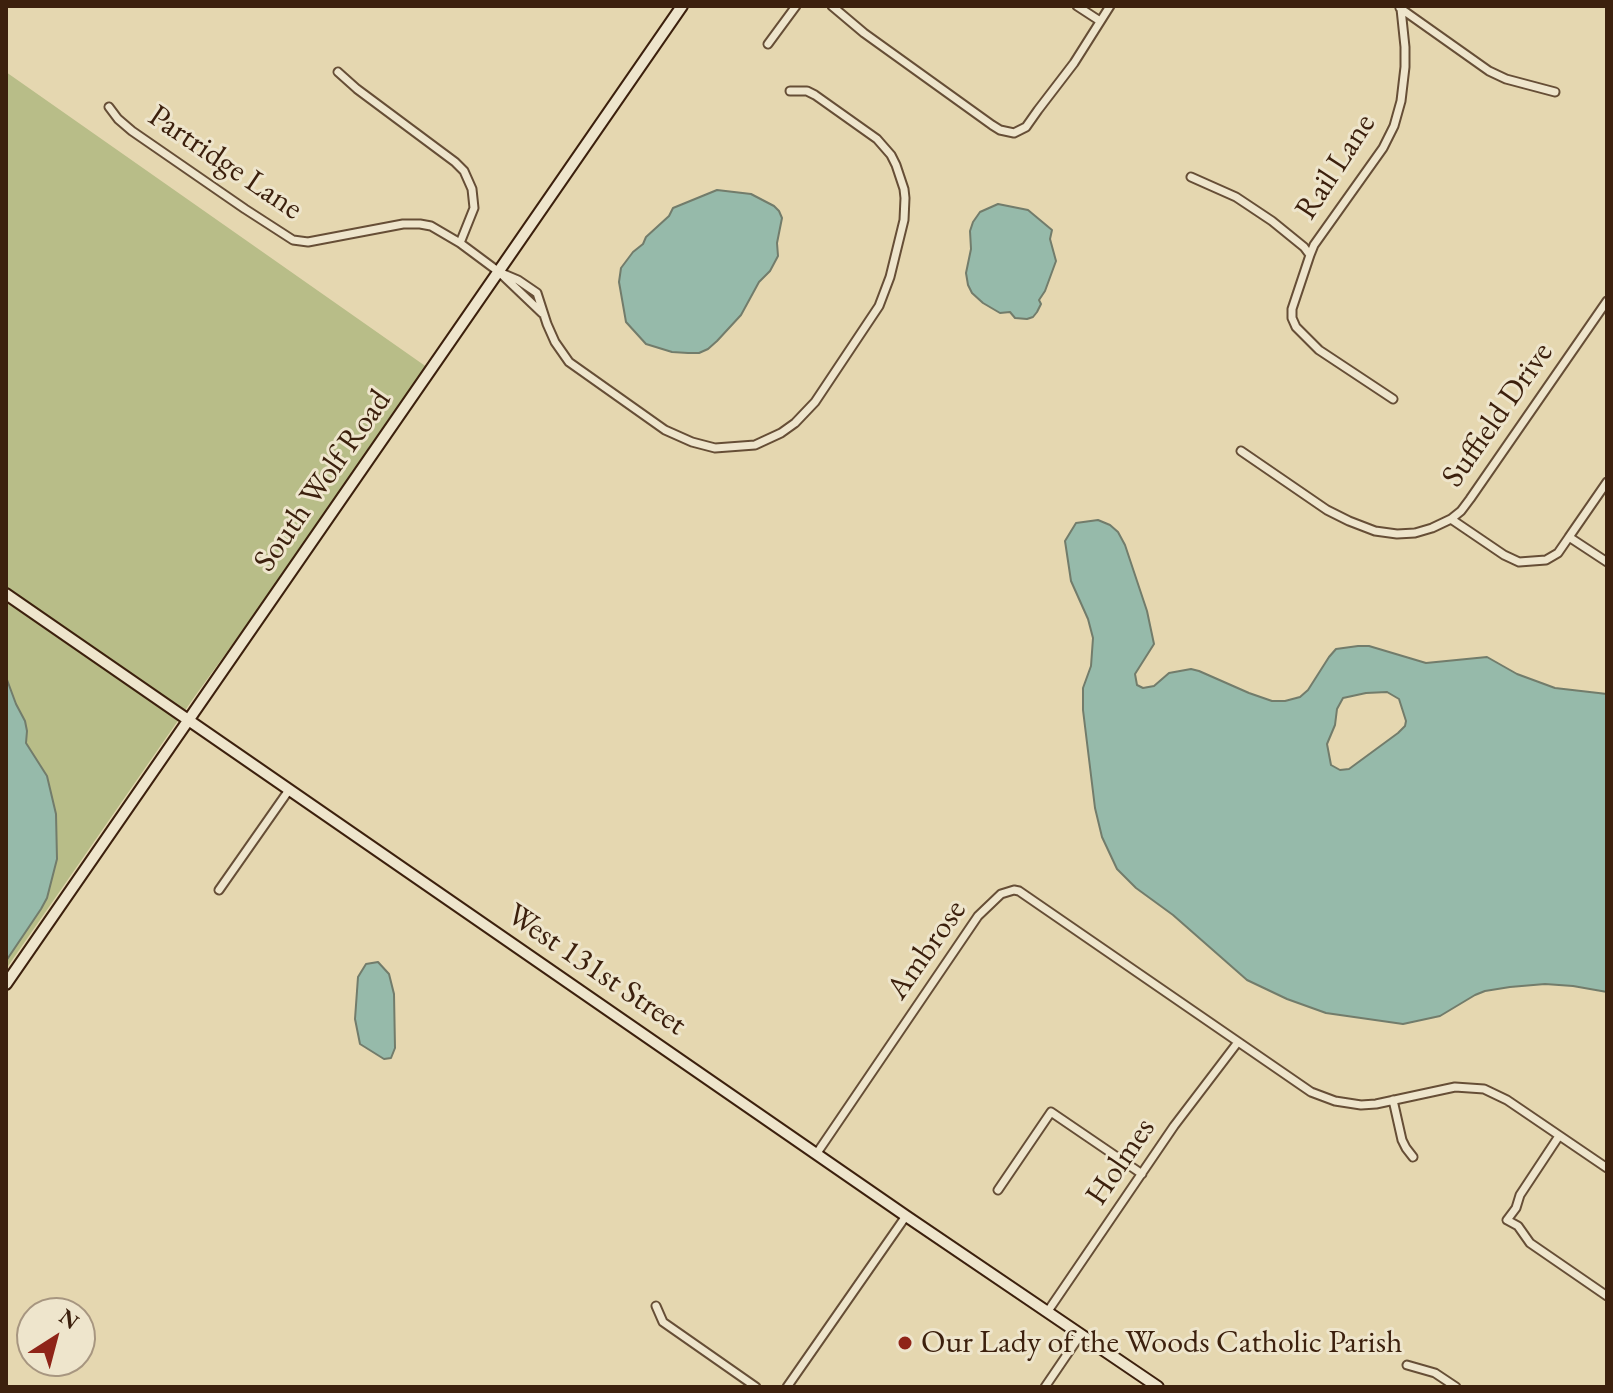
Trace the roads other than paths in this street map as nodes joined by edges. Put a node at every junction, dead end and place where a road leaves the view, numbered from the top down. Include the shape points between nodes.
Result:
1 (682, 6) edge
2 (796, 6) edge
3 (832, 6) edge
4 (1077, 6) edge
5 (1110, 6) edge
6 (1400, 8) edge
7 (1100, 21) junction
8 (768, 44) dead end
9 (338, 72) dead end
10 (790, 91) dead end
11 (1555, 92) dead end
12 (109, 107) dead end
13 (1191, 177) dead end
14 (460, 243) junction
15 (1310, 255) junction
16 (499, 272) junction
17 (1607, 301) edge
18 (1393, 399) dead end
19 (1241, 451) dead end
20 (1607, 482) edge
21 (1451, 519) junction
22 (1569, 537) junction
23 (1607, 562) edge
24 (6, 594) edge
25 (188, 721) junction
26 (289, 790) junction
27 (219, 890) dead end
28 (6, 984) edge
29 (1238, 1042) junction
30 (1393, 1100) junction
31 (1559, 1136) junction
32 (817, 1153) junction
33 (1413, 1157) dead end
34 (1607, 1168) edge
35 (1142, 1174) junction
36 (998, 1190) dead end
37 (906, 1216) junction
38 (1607, 1296) edge
39 (656, 1306) dead end
40 (1048, 1311) junction
41 (1081, 1334) junction
42 (1407, 1365) dead end
43 (756, 1387) edge
44 (787, 1387) edge
45 (1045, 1387) edge
46 (1158, 1387) edge
47 (1456, 1387) edge

1 - 16 street, South Wolf Road
2 - 8 street
3 - 7 street via 992,125 1014,133 1026,127
4 - 7 street
5 - 7 street
6 - 11 street via 1489,71
6 - 15 street, Rail Lane via 1405,67 1394,126
9 - 14 street via 464,171 474,208
10 - 16 street, Partridge Lane via 815,95 877,139 896,165 904,189 904,220 879,306 815,402 767,441 715,448 679,437 653,421 569,362 544,315
12 - 14 street, Partridge Lane via 132,131 293,240 420,224
13 - 15 street, Rail Lane via 1236,197
14 - 16 street, Partridge Lane
15 - 18 street via 1292,309 1296,327 1319,350
16 - 25 street, South Wolf Road
17 - 21 street, Suffield Drive
19 - 21 street, Suffield Drive via 1327,510 1375,531 1415,533
20 - 22 street
21 - 22 street via 1519,562 1546,560
22 - 23 street
24 - 25 street, West 131st Street
25 - 26 street, West 131st Street
25 - 28 street, South Wolf Road
26 - 27 street
26 - 32 street, West 131st Street
29 - 30 street, Ambrose via 1325,1098 1361,1105
29 - 32 street, Ambrose via 1019,891 1008,891 978,916
29 - 35 street, Holmes
30 - 31 street, Ambrose via 1442,1088 1484,1089
30 - 33 street via 1402,1140
31 - 34 street, Ambrose
31 - 38 street via 1507,1220 1530,1243
32 - 37 street, West 131st Street
35 - 36 street via 1051,1112
35 - 40 street, Holmes
37 - 40 street, West 131st Street
37 - 44 street
39 - 43 street via 663,1322
40 - 41 street, West 131st Street
41 - 45 street
41 - 46 street, West 131st Street
42 - 47 street via 1435,1373

